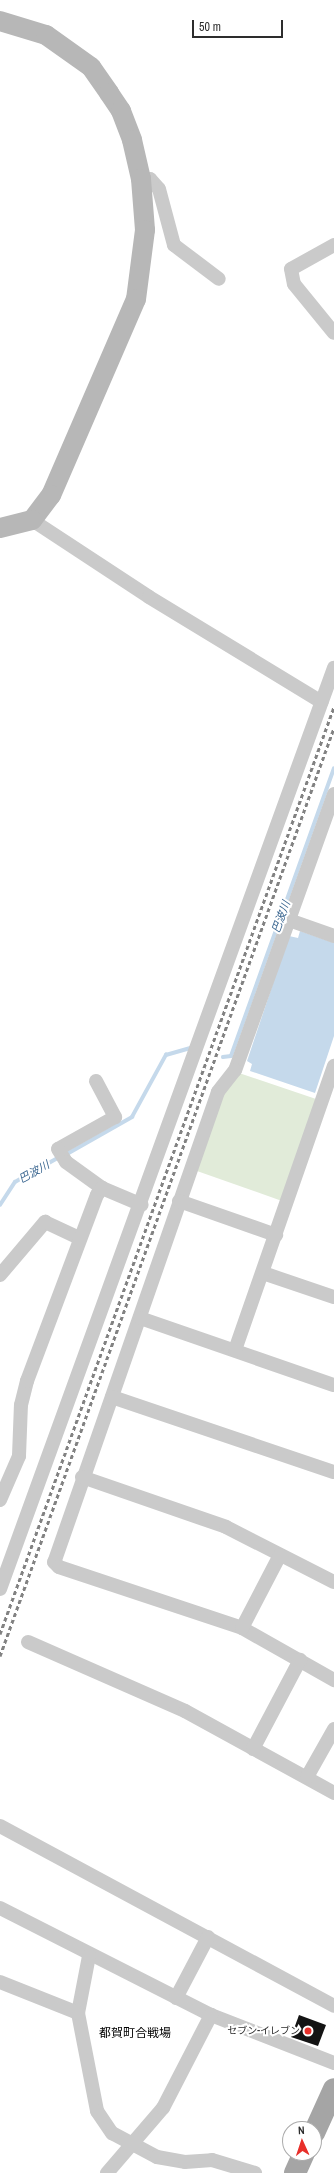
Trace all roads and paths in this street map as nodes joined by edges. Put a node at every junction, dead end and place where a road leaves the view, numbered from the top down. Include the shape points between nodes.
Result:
1 (0, 21) edge
2 (141, 180) junction
3 (334, 245) edge
4 (219, 279) dead end
5 (334, 333) edge
6 (32, 520) junction
7 (0, 528) edge
8 (334, 668) edge
9 (322, 702) junction
10 (334, 794) edge
11 (289, 920) junction
12 (334, 936) edge
13 (334, 1066) edge
14 (96, 1081) dead end
15 (102, 1188) junction
16 (179, 1201) junction
17 (142, 1205) junction
18 (276, 1235) junction
19 (79, 1238) junction
20 (2, 1268) edge
21 (263, 1273) junction
22 (334, 1297) edge
23 (140, 1318) junction
24 (235, 1350) junction
25 (334, 1385) edge
26 (112, 1397) junction
27 (334, 1472) edge
28 (82, 1477) junction
29 (0, 1500) edge
30 (280, 1555) junction
31 (334, 1582) edge
32 (0, 1589) edge
33 (242, 1628) junction
34 (28, 1642) dead end
35 (300, 1660) junction
36 (334, 1680) edge
37 (334, 1729) edge
38 (253, 1748) junction
39 (307, 1777) junction
40 (334, 1793) edge
41 (0, 1826) edge
42 (0, 1908) edge
43 (208, 1937) junction
44 (89, 1956) junction
45 (0, 1982) edge
46 (176, 1998) junction
47 (334, 2006) edge
48 (78, 2013) junction
49 (211, 2015) junction
50 (334, 2063) edge
51 (334, 2089) edge
52 (319, 2121) edge
53 (132, 2146) junction
54 (300, 2161) edge
55 (107, 2173) edge
56 (256, 2173) edge
57 (295, 2173) edge

1 - 2 street via 46,35 91,67 121,111
2 - 4 street via 150,179 159,189 174,245
2 - 6 street via 144,257 136,299 51,494
3 - 5 street via 291,269 294,284
6 - 7 street
6 - 9 street via 149,598
8 - 9 street
9 - 17 street
10 - 11 street
11 - 12 street
11 - 16 street via 235,1070 218,1092
13 - 18 street
14 - 15 street via 115,1117 58,1148 66,1162
15 - 17 street
15 - 19 street
16 - 18 street
16 - 23 street
17 - 32 street
18 - 21 street
19 - 20 street via 45,1222
19 - 29 street via 27,1381 21,1405 19,1456
21 - 22 street
21 - 24 street
23 - 24 street
23 - 26 street
24 - 25 street
26 - 27 street
26 - 28 street
28 - 30 street via 226,1526
28 - 33 street via 55,1551 56,1564
30 - 31 street
30 - 33 street
33 - 35 street
34 - 38 street via 185,1711
35 - 36 street
35 - 38 street
37 - 39 street
38 - 39 street
39 - 40 street
41 - 43 street
42 - 44 street
43 - 46 street
43 - 47 street
44 - 46 street
44 - 48 street
45 - 48 street
46 - 49 street
48 - 53 street via 96,2111 112,2133
49 - 50 street
49 - 53 street via 163,2108
51 - 52 main road
53 - 55 street via 124,2150
53 - 56 street via 158,2157 185,2162 212,2160
54 - 57 main road

